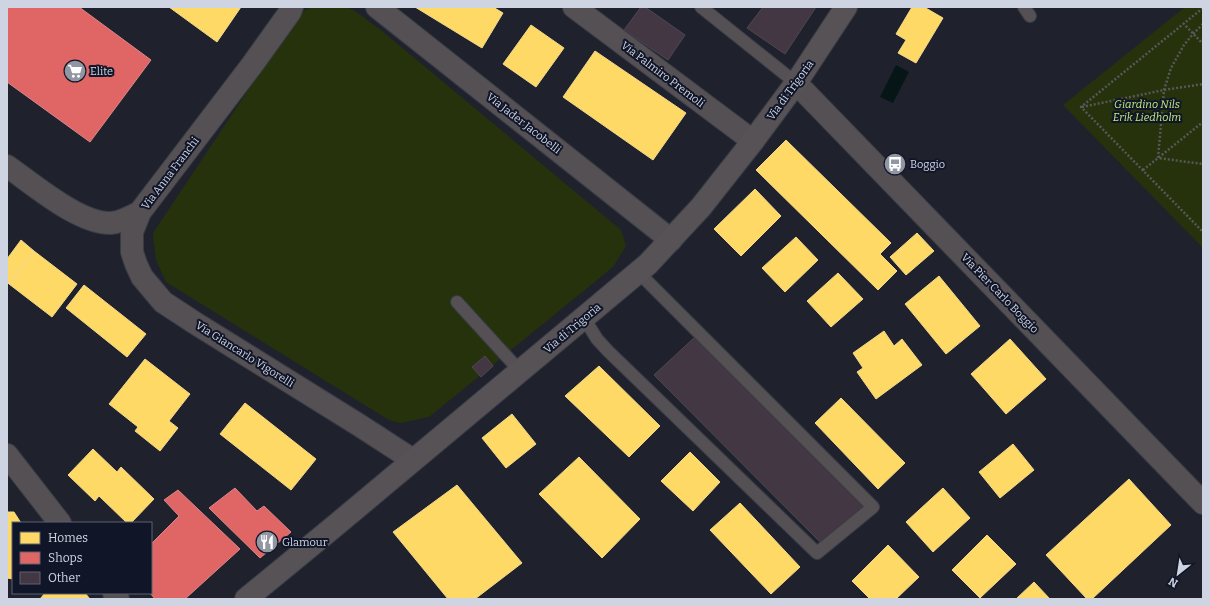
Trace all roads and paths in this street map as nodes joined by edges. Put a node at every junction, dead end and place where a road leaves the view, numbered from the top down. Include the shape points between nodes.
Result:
1 (377, 7) edge
2 (574, 7) edge
3 (701, 7) edge
4 (846, 7) edge
5 (1203, 8) edge
6 (293, 9) edge
7 (1183, 24) junction
8 (1203, 24) edge
9 (1193, 34) junction
10 (1203, 44) edge
11 (796, 83) junction
12 (1203, 84) edge
13 (1164, 90) junction
14 (1081, 107) junction
15 (1203, 122) edge
16 (753, 141) junction
17 (1158, 158) junction
18 (1203, 164) edge
19 (7, 166) edge
20 (1143, 170) junction
21 (140, 212) junction
22 (1203, 232) edge
23 (671, 240) junction
24 (638, 272) junction
25 (457, 302) dead end
26 (584, 318) junction
27 (520, 371) junction
28 (7, 455) edge
29 (413, 460) junction
30 (1203, 503) edge
31 (59, 522) edge
32 (246, 599) edge

1 - 23 street, Via Jader Jacobelli
2 - 16 street, Via Palmiro Premoli
3 - 11 lane
4 - 11 street, Via di Trigoria
5 - 7 path
6 - 21 street, Via Anna Franchi
7 - 9 path
7 - 14 path
8 - 9 path
9 - 10 path
9 - 13 path via 1171,68
11 - 16 street, Via di Trigoria
11 - 30 street, Via Pier Carlo Boggio
12 - 13 path
13 - 14 path
13 - 17 path
14 - 20 path
15 - 17 path
16 - 23 street, Via di Trigoria via 701,207
17 - 18 path
17 - 20 path
19 - 21 street, Via Anna Franchi via 68,208 91,220 113,222
20 - 22 path
21 - 29 street, Via Giancarlo Vigorelli via 132,232 132,252 142,277 163,302
23 - 24 street, Via di Trigoria
24 - 26 street, Via di Trigoria
24 - 26 lane via 873,507 817,553 616,360 597,339
25 - 27 lane
26 - 27 street, Via di Trigoria
27 - 29 street, Via di Trigoria
28 - 31 street
29 - 32 street, Via di Trigoria

